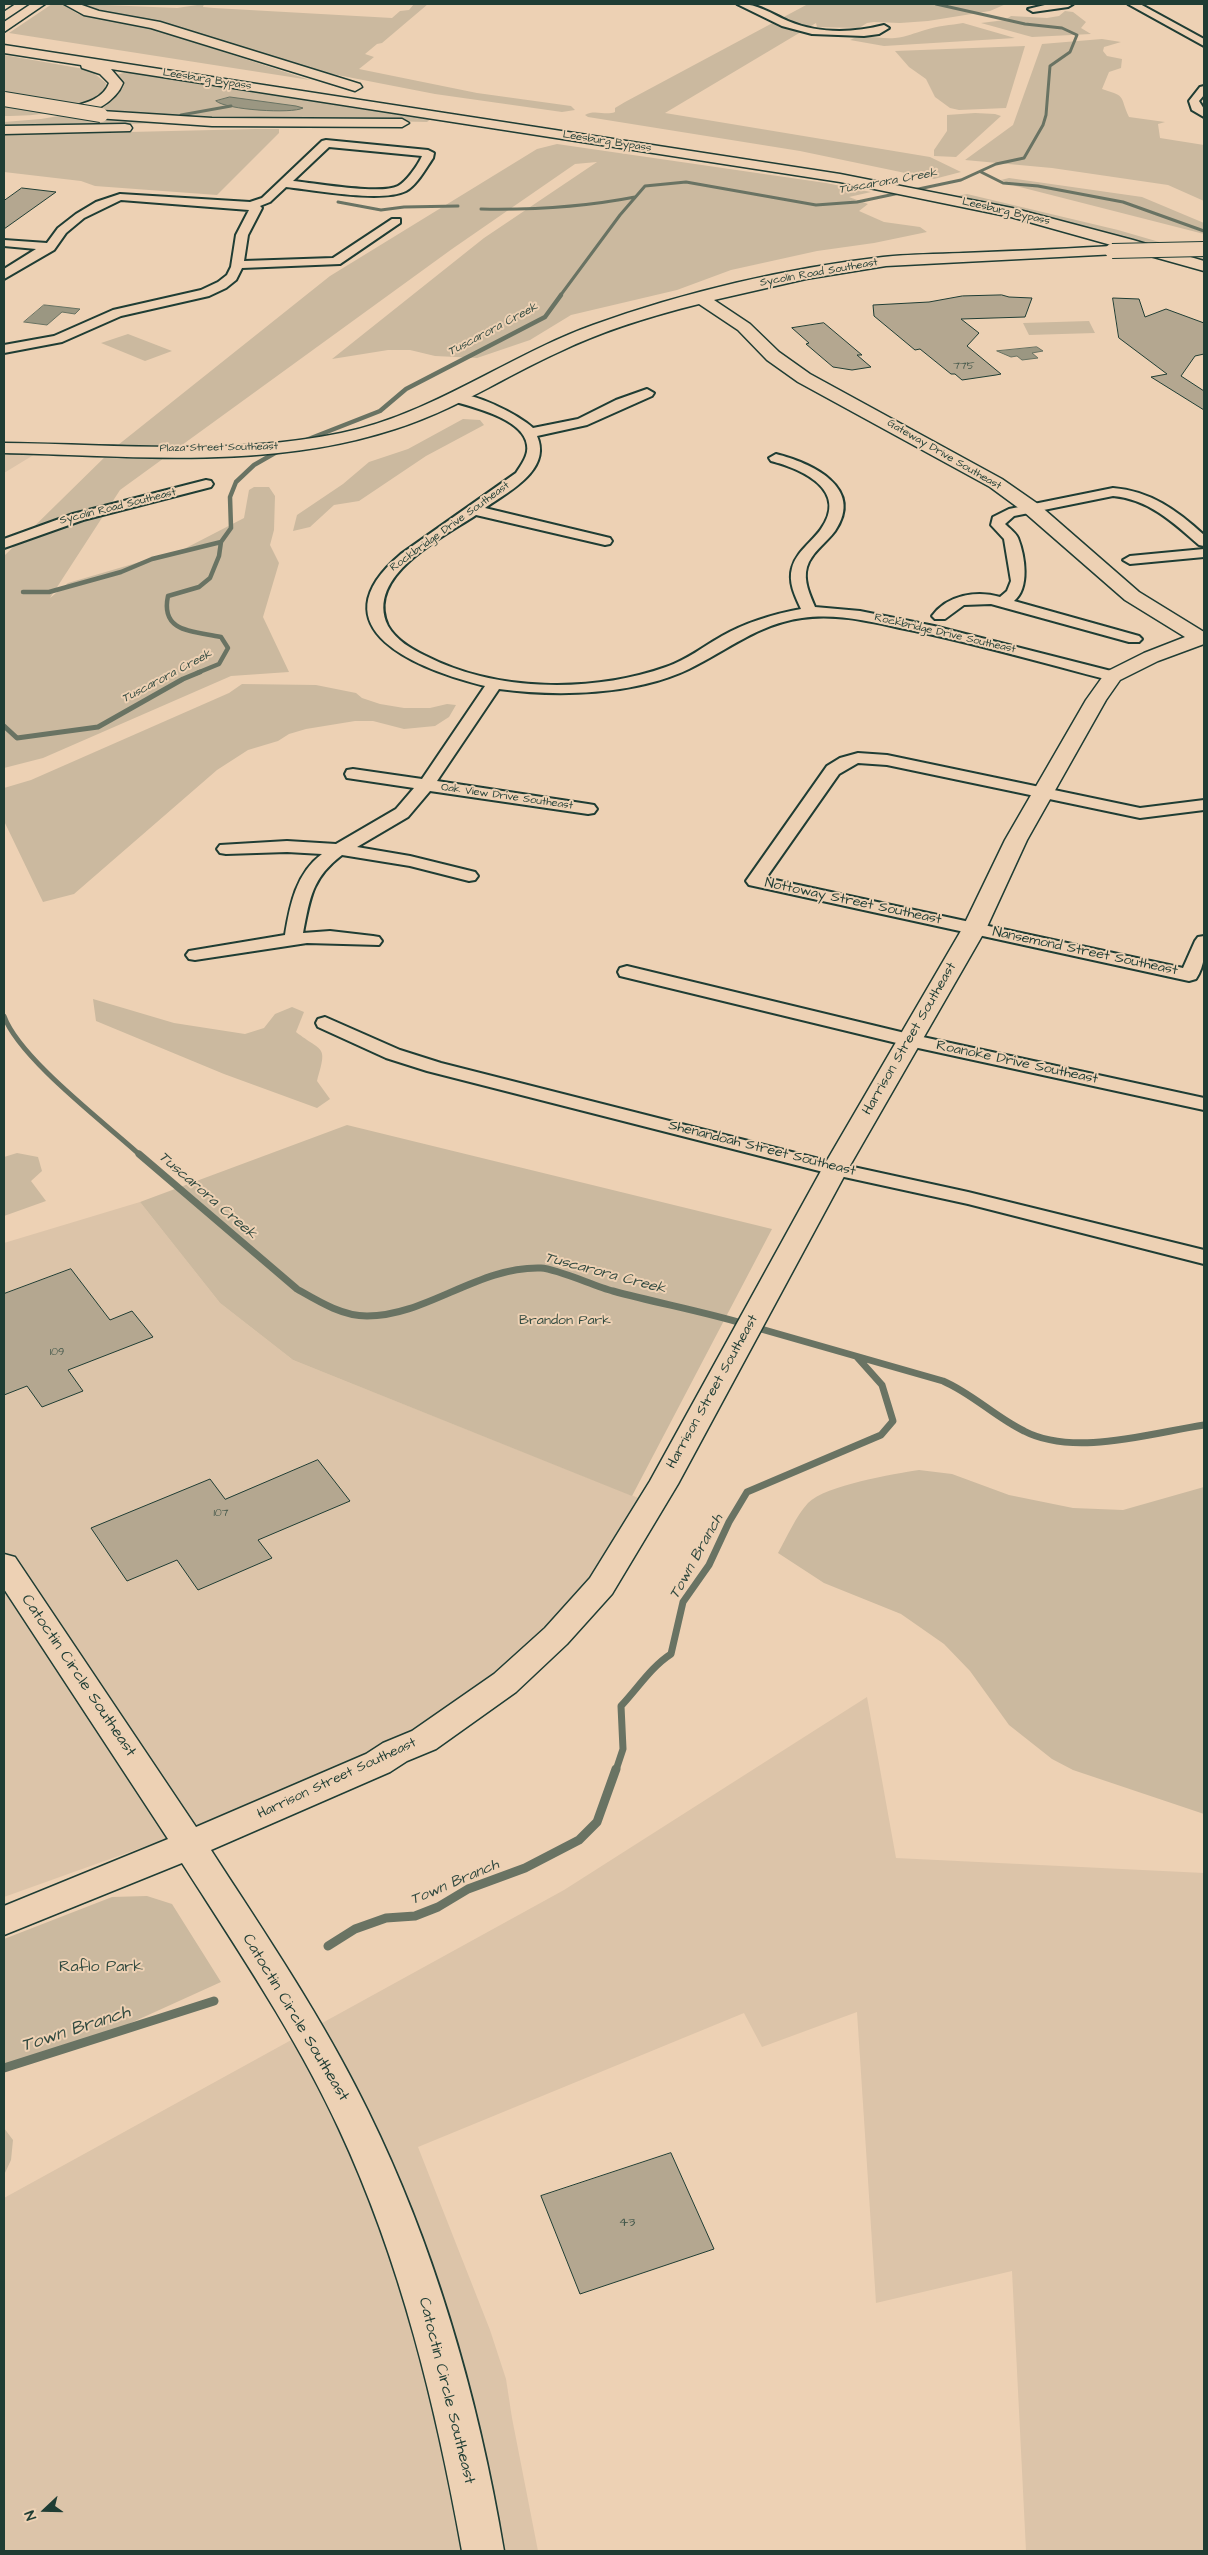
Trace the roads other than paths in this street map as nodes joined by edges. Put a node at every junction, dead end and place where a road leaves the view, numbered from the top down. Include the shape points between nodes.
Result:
1 (39, 4) edge
2 (70, 4) edge
3 (742, 4) edge
4 (1068, 4) edge
5 (1133, 4) edge
6 (1033, 9) dead end
7 (4, 28) edge
8 (884, 28) dead end
9 (4, 38) edge
10 (1204, 43) edge
11 (11, 50) edge
12 (1204, 89) edge
13 (369, 90) dead end
14 (386, 94) dead end
15 (4, 98) edge
16 (403, 98) junction
17 (1204, 114) edge
18 (4, 119) edge
19 (306, 124) junction
20 (4, 130) edge
21 (615, 143) junction
22 (283, 183) junction
23 (252, 205) junction
24 (396, 221) dead end
25 (4, 243) edge
26 (50, 247) junction
27 (1204, 250) edge
28 (237, 265) junction
29 (1204, 266) edge
30 (4, 275) edge
31 (701, 298) junction
32 (4, 349) edge
33 (647, 393) dead end
34 (457, 398) junction
35 (530, 433) junction
36 (4, 448) edge
37 (776, 458) dead end
38 (206, 484) dead end
39 (1030, 508) junction
40 (474, 510) junction
41 (605, 542) dead end
42 (1204, 542) edge
43 (4, 544) edge
44 (1204, 553) edge
45 (1130, 560) dead end
46 (1018, 581) junction
47 (1003, 602) junction
48 (810, 612) junction
49 (940, 616) dead end
50 (1056, 616) junction
51 (1203, 638) edge
52 (1134, 639) dead end
53 (1113, 676) junction
54 (494, 685) junction
55 (353, 774) dead end
56 (426, 786) junction
57 (1043, 792) junction
58 (1200, 806) edge
59 (588, 810) dead end
60 (1204, 821) edge
61 (226, 849) dead end
62 (338, 851) junction
63 (469, 876) dead end
64 (974, 929) junction
65 (293, 939) junction
66 (373, 941) dead end
67 (1204, 941) edge
68 (195, 954) dead end
69 (627, 972) dead end
70 (326, 1023) dead end
71 (910, 1040) junction
72 (1204, 1104) edge
73 (835, 1168) junction
74 (1204, 1257) edge
75 (4, 1565) edge
76 (190, 1845) junction
77 (4, 1921) edge
78 (483, 2551) edge

1 - 7 main road
2 - 13 main road via 93,13 155,25
3 - 8 street via 808,30 849,33
4 - 6 street
5 - 10 street
9 - 16 main road, Leesburg Bypass
11 - 18 main road via 97,68 114,79 115,88 105,98 76,110
11 - 21 main road, Leesburg Bypass
12 - 17 street via 1194,101 1196,108
14 - 16 main road
15 - 19 main road, bridge via 101,115 184,122
16 - 27 main road, Leesburg Bypass via 904,177 1108,223
19 - 20 main road
19 - 21 main road via 453,125
21 - 29 main road, Leesburg Bypass via 946,198
22 - 22 street via 326,143 428,153 402,189 374,192
22 - 23 street via 266,200
23 - 26 street via 120,198 92,209 56,236
23 - 28 street via 256,208 242,235
24 - 28 street via 336,262
25 - 26 street
26 - 30 street
27 - 31 main road, Sycolin Road Southeast, bridge via 886,261 790,276
28 - 32 street via 232,277 222,285 179,300 117,314 57,339
31 - 34 main road, Sycolin Road Southeast via 602,327 539,354
31 - 39 main road, Gateway Drive Southeast via 739,322 773,356 804,378 970,467
33 - 35 street via 582,422
34 - 35 street via 509,416
34 - 36 main road, Plaza Street Southeast via 415,416 356,434 282,447 200,450
35 - 40 street, Rockbridge Drive Southeast via 535,445 530,466
37 - 48 street via 796,462 816,472 836,500 837,509 830,528 809,550 799,568 797,581
38 - 43 street, Sycolin Road Southeast via 84,514
39 - 42 street via 1128,492 1150,500
39 - 46 street via 1009,513 998,520 1000,528 1011,538
39 - 51 main road, Gateway Drive Southeast via 1132,596
40 - 41 street
40 - 54 street, Rockbridge Drive Southeast via 390,570 378,587 375,605 383,631 401,649 453,674
44 - 45 street
46 - 47 street via 1014,593
46 - 50 street
47 - 49 street via 986,599 961,601
47 - 50 street
48 - 53 street, Rockbridge Drive Southeast via 881,618
48 - 54 street, Rockbridge Drive Southeast via 748,629 685,665 654,675 571,687
50 - 52 street
51 - 53 main road, Harrison Street Southeast via 1149,658
53 - 57 main road, Harrison Street Southeast
54 - 56 street, Oak View Drive Southeast
55 - 56 street, Oak View Drive Southeast
56 - 59 street, Oak View Drive Southeast
56 - 62 street, Oak View Drive Southeast via 402,813
57 - 58 street via 1140,813
57 - 64 main road, Harrison Street Southeast via 1016,840
57 - 64 street, Nottoway Street Southeast via 887,760 869,757 850,759 833,770 756,881
58 - 60 street
61 - 62 street via 284,845
62 - 63 street via 400,858
62 - 65 street, Oak View Drive Southeast via 318,865 305,888
64 - 67 street, Nansemond Street Southeast via 1189,975
64 - 71 main road, Harrison Street Southeast
65 - 66 street via 360,938
65 - 68 street
69 - 71 street, Roanoke Drive Southeast
70 - 73 street, Shenandoah Street Southeast via 393,1054 434,1067
71 - 72 street, Roanoke Drive Southeast
71 - 73 main road, Harrison Street Southeast
73 - 74 street, Shenandoah Street Southeast
73 - 76 main road, Harrison Street Southeast via 663,1484 616,1563 601,1586 556,1636 504,1683 424,1740
75 - 76 main road, Catoctin Circle Southeast
76 - 77 main road, Harrison Street Southeast
76 - 78 main road, Catoctin Circle Southeast via 322,2058 373,2164 419,2283 438,2345

